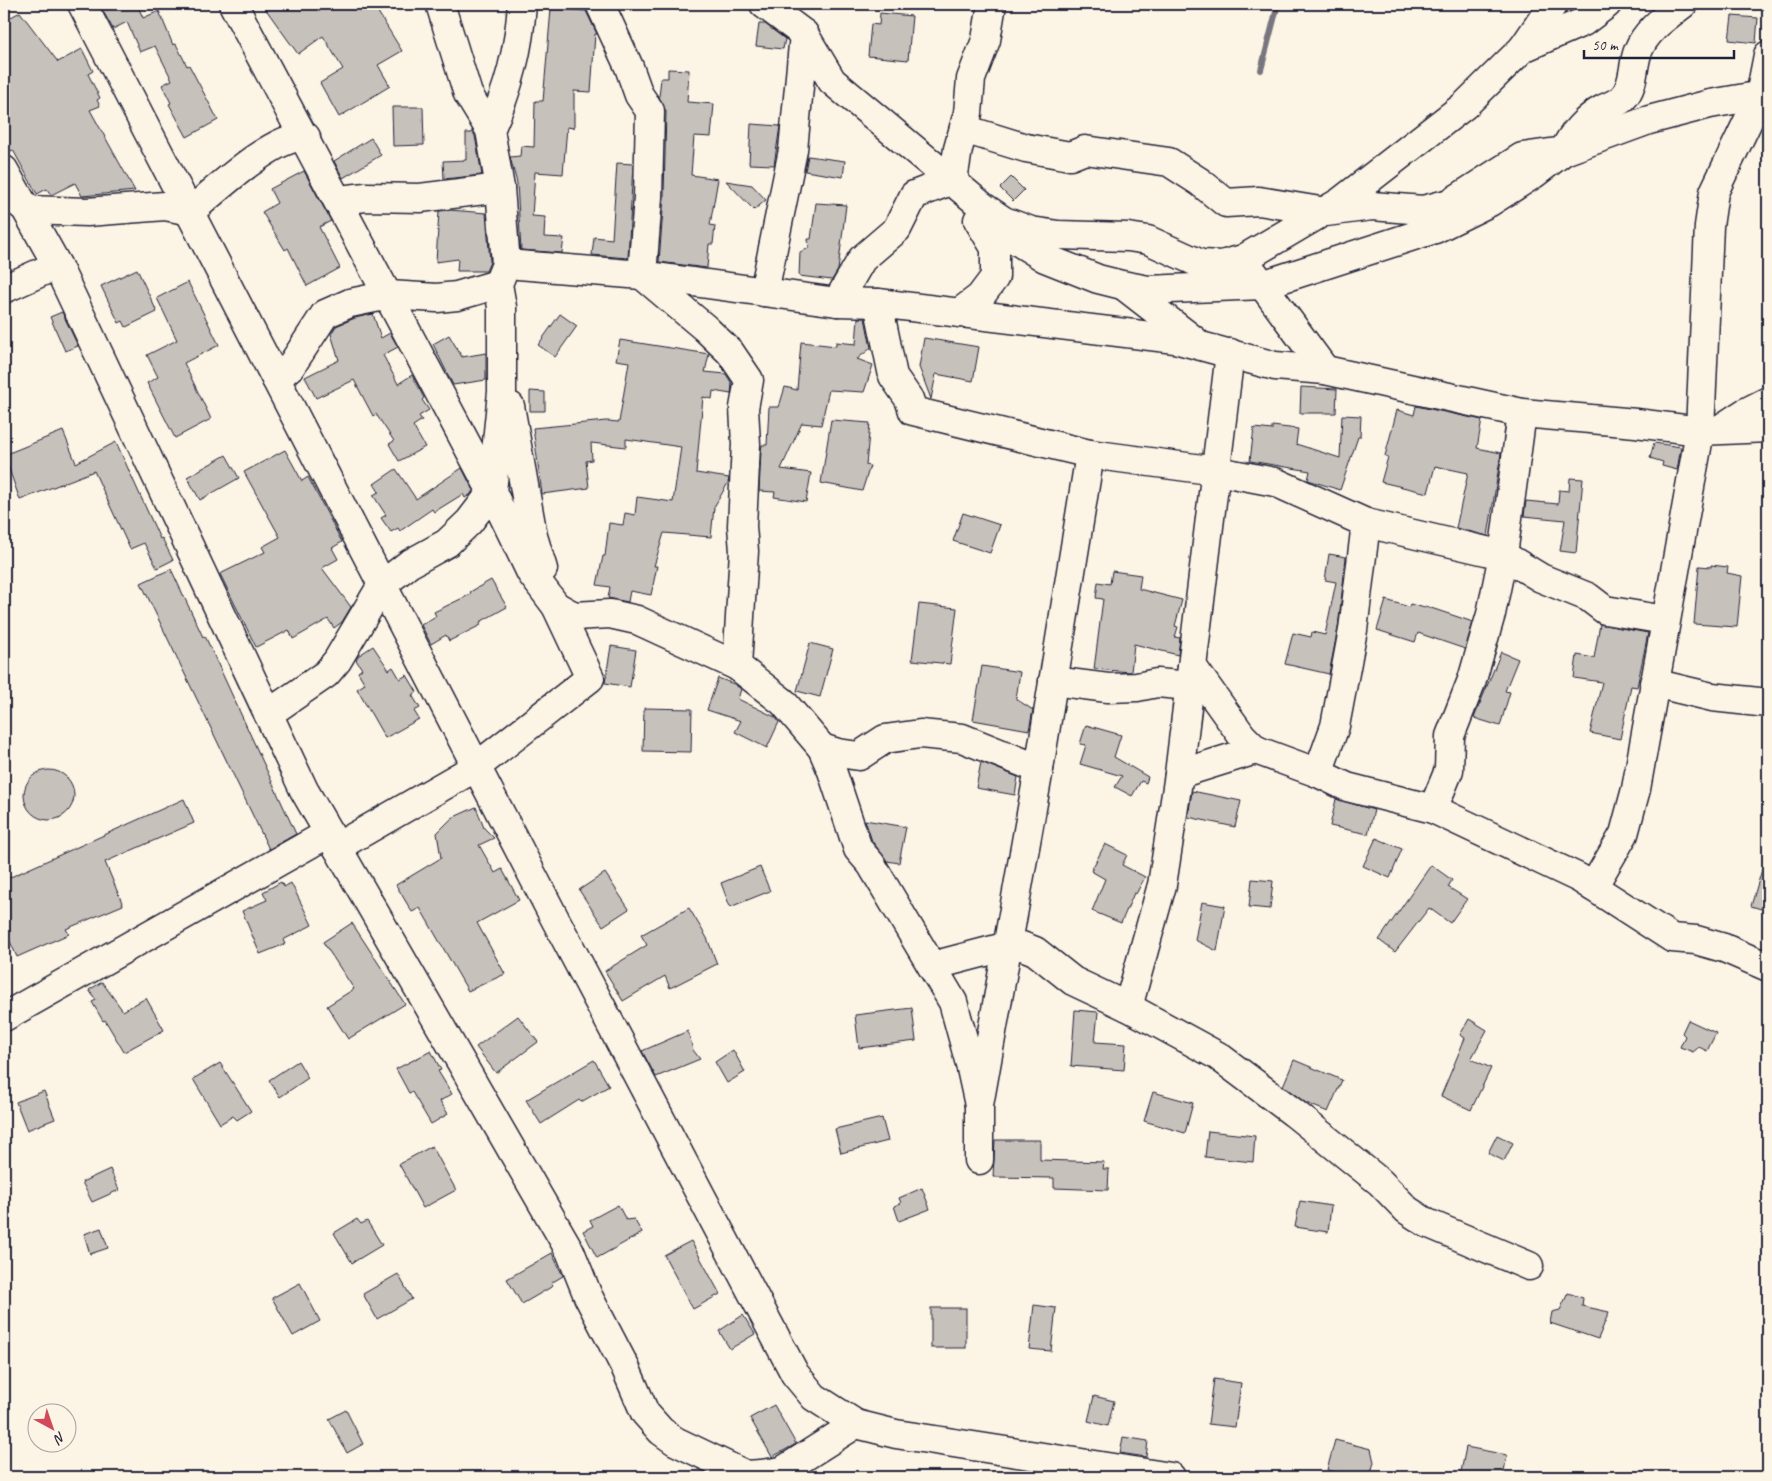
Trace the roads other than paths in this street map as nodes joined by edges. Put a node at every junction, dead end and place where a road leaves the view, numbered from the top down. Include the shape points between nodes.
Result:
1 (82, 4) edge
2 (233, 4) edge
3 (440, 4) edge
4 (522, 4) edge
5 (600, 4) edge
6 (764, 4) edge
7 (992, 4) edge
8 (1553, 4) edge
9 (1607, 4) edge
10 (1683, 4) edge
11 (804, 34) junction
12 (1523, 48) junction
13 (1768, 55) edge
14 (1764, 95) edge
15 (964, 129) junction
16 (490, 130) junction
17 (306, 137) junction
18 (1564, 151) junction
19 (4, 170) edge
20 (961, 187) junction
21 (500, 188) junction
22 (4, 191) edge
23 (339, 200) junction
24 (28, 210) junction
25 (191, 211) junction
26 (1326, 212) junction
27 (1243, 259) junction
28 (57, 265) junction
29 (502, 274) junction
30 (642, 275) junction
31 (1122, 285) junction
32 (1262, 285) junction
33 (4, 289) edge
34 (764, 292) junction
35 (389, 295) junction
36 (837, 302) junction
37 (878, 303) junction
38 (959, 313) junction
39 (1200, 345) junction
40 (1230, 353) junction
41 (502, 369) junction
42 (1325, 370) junction
43 (276, 379) junction
44 (1768, 401) edge
45 (1522, 414) junction
46 (1768, 428) edge
47 (1709, 431) junction
48 (1090, 454) junction
49 (1217, 471) junction
50 (492, 492) junction
51 (1366, 524) junction
52 (1503, 555) junction
53 (382, 585) junction
54 (551, 600) junction
55 (1665, 620) junction
56 (737, 666) junction
57 (1191, 676) junction
58 (1053, 681) junction
59 (1654, 683) junction
60 (1768, 703) edge
61 (268, 714) junction
62 (822, 748) junction
63 (1256, 750) junction
64 (476, 767) junction
65 (1039, 769) junction
66 (1318, 773) junction
67 (1179, 774) junction
68 (1433, 809) junction
69 (333, 840) junction
70 (1593, 887) junction
71 (1008, 946) junction
72 (932, 966) junction
73 (1768, 967) edge
74 (1128, 1007) junction
75 (4, 1017) edge
76 (979, 1106) junction
77 (979, 1160) dead end
78 (1529, 1266) dead end
79 (856, 1424) junction
80 (1172, 1477) edge

1 - 25 street
2 - 17 street
3 - 16 street via 468,94
4 - 16 street via 517,55
5 - 30 street via 638,95 650,111
6 - 11 street
7 - 15 street via 986,40 971,79
8 - 12 street
9 - 12 street via 1583,22
10 - 18 street via 1656,24 1638,50 1630,88 1622,99 1581,126
11 - 20 street via 832,81
11 - 34 street via 793,150
12 - 26 street via 1466,105
13 - 14 street
14 - 18 street via 1710,104 1649,120
14 - 47 street via 1714,192 1709,226
15 - 20 street
15 - 26 street via 1026,148 1070,156 1085,150 1169,162 1226,203 1259,201
16 - 21 street
17 - 23 street
17 - 25 street via 296,136 278,143
18 - 26 street via 1522,156 1450,203 1423,210 1372,206
18 - 32 street via 1490,202 1435,229
19 - 24 street
20 - 27 street via 1004,221 1031,231 1148,240 1201,264 1222,265
20 - 31 street via 1003,233 1045,258 1098,280
20 - 36 street via 914,195 896,229 862,259
20 - 38 street via 995,248 995,277 980,297
21 - 23 street via 420,198
21 - 29 street
22 - 24 street
23 - 35 street
24 - 25 street via 87,212 166,206
24 - 28 street
25 - 43 street
26 - 27 street
27 - 32 street
28 - 33 street
28 - 61 street
29 - 30 street
29 - 35 street via 457,296
29 - 41 street
30 - 34 street
30 - 56 street via 730,352 748,380 744,408 744,551
31 - 32 street via 1148,290
31 - 39 street
32 - 42 street
34 - 36 street
35 - 43 street via 350,303 325,314 291,366
35 - 50 street
36 - 37 street
37 - 38 street
37 - 48 street via 893,376 909,398 913,411
38 - 39 street via 1175,338
39 - 40 street
40 - 42 street via 1275,366
40 - 49 street
41 - 50 street
41 - 54 street via 533,536
42 - 45 street
43 - 53 street
44 - 47 street
45 - 47 street
45 - 52 street
46 - 47 street
47 - 55 street
48 - 49 street
48 - 58 street
49 - 51 street via 1275,482
49 - 57 street
50 - 53 street via 469,522 447,543 409,564
50 - 54 street via 531,573
51 - 52 street
51 - 66 street via 1353,630 1335,726
52 - 55 street via 1541,578 1588,597 1605,610
52 - 68 street via 1491,614 1472,680 1450,736 1448,770
53 - 61 street via 326,674
53 - 64 street
54 - 56 street via 574,616 610,614 636,620
54 - 64 street via 590,678
55 - 59 street
56 - 62 street via 783,702
57 - 58 street via 1137,687 1108,688
57 - 63 street
57 - 67 street
58 - 65 street
59 - 60 street via 1712,697
59 - 70 street via 1636,789 1624,834
61 - 69 street via 304,790
62 - 65 street via 859,756 885,739 936,735 962,738
62 - 72 street via 858,849 871,864
63 - 66 street
63 - 67 street
64 - 69 street
64 - 79 street via 795,1374 814,1397
65 - 71 street
66 - 68 street via 1347,787
67 - 74 street via 1162,885
68 - 70 street
69 - 75 street
69 - 79 street via 570,1251 588,1296 645,1413 661,1431 675,1442 746,1475 782,1471
70 - 73 street via 1672,938 1715,945
71 - 72 street
71 - 74 street via 1022,946 1035,951 1073,980
71 - 76 street
72 - 76 street via 953,1002
74 - 78 street via 1218,1056 1380,1182 1406,1210 1427,1223
76 - 77 street
79 - 80 street via 896,1434

